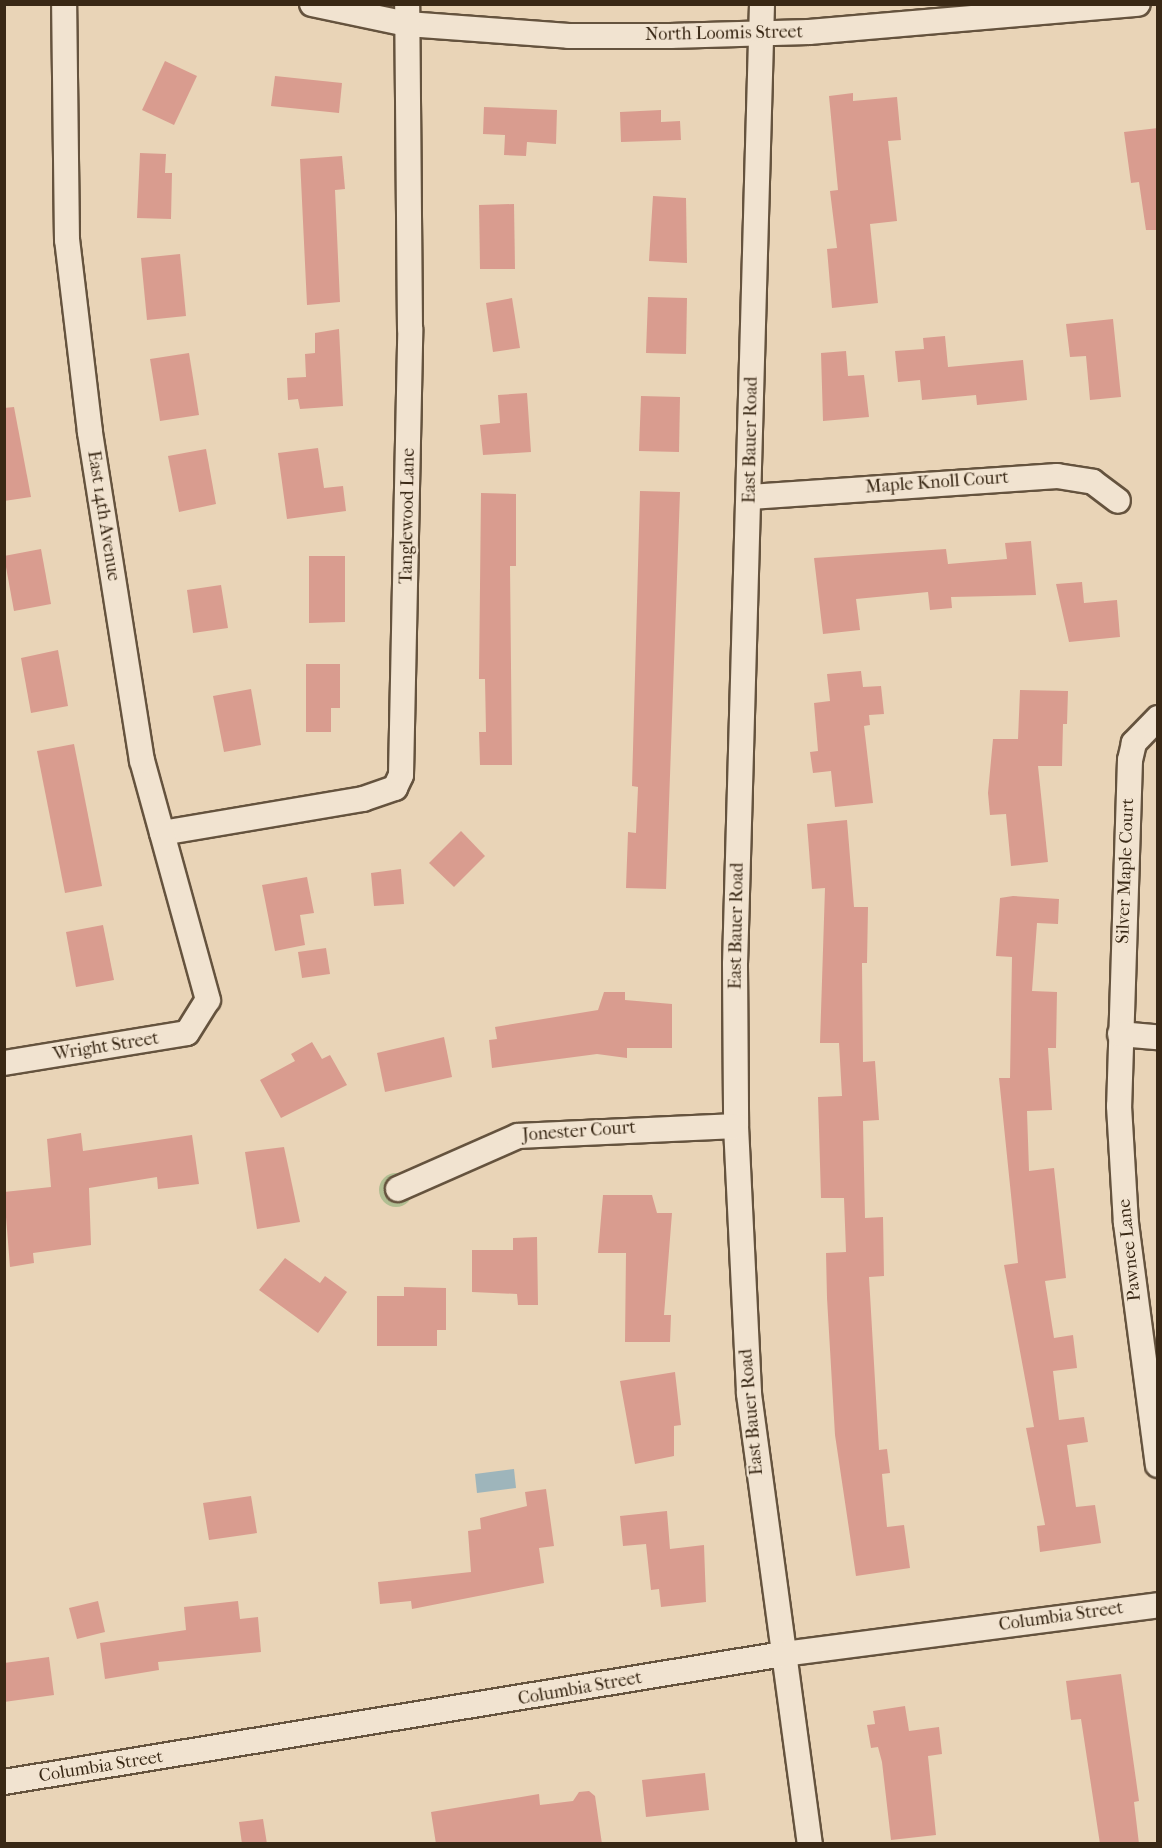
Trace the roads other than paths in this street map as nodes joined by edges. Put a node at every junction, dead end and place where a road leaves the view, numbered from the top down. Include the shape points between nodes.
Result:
1 (64, 4) edge
2 (312, 4) edge
3 (762, 4) edge
4 (1138, 4) edge
5 (407, 14) edge
6 (762, 34) junction
7 (750, 497) junction
8 (1118, 501) dead end
9 (1158, 718) edge
10 (162, 833) junction
11 (202, 1017) joint
12 (1120, 1034) junction
13 (1158, 1037) edge
14 (4, 1063) edge
15 (736, 1126) junction
16 (398, 1189) dead end
17 (1158, 1465) edge
18 (1158, 1605) edge
19 (783, 1654) junction
20 (4, 1782) edge
21 (810, 1844) edge

1 - 10 street, East 14th Avenue via 72,310 142,761
2 - 5 street, North Loomis Street
3 - 6 street, East Bauer Road
4 - 6 street, North Loomis Street
5 - 6 street, North Loomis Street via 569,36
5 - 10 street, Tanglewood Lane via 410,341 401,775 395,788 383,794
6 - 7 street, East Bauer Road
7 - 8 street, Maple Knoll Court via 1058,476 1093,483
7 - 15 street, East Bauer Road via 735,964
9 - 12 street, Silver Maple Court via 1134,743 1130,760
10 - 11 street, East 14th Avenue via 206,981 208,1000
11 - 14 street, Wright Street via 187,1033
12 - 13 street
12 - 17 street, Pawnee Lane via 1126,1223
15 - 16 street, Jonester Court via 518,1136
15 - 19 street, East Bauer Road via 749,1394
18 - 19 street, Columbia Street
19 - 20 street, Columbia Street
19 - 21 street, East Bauer Road

